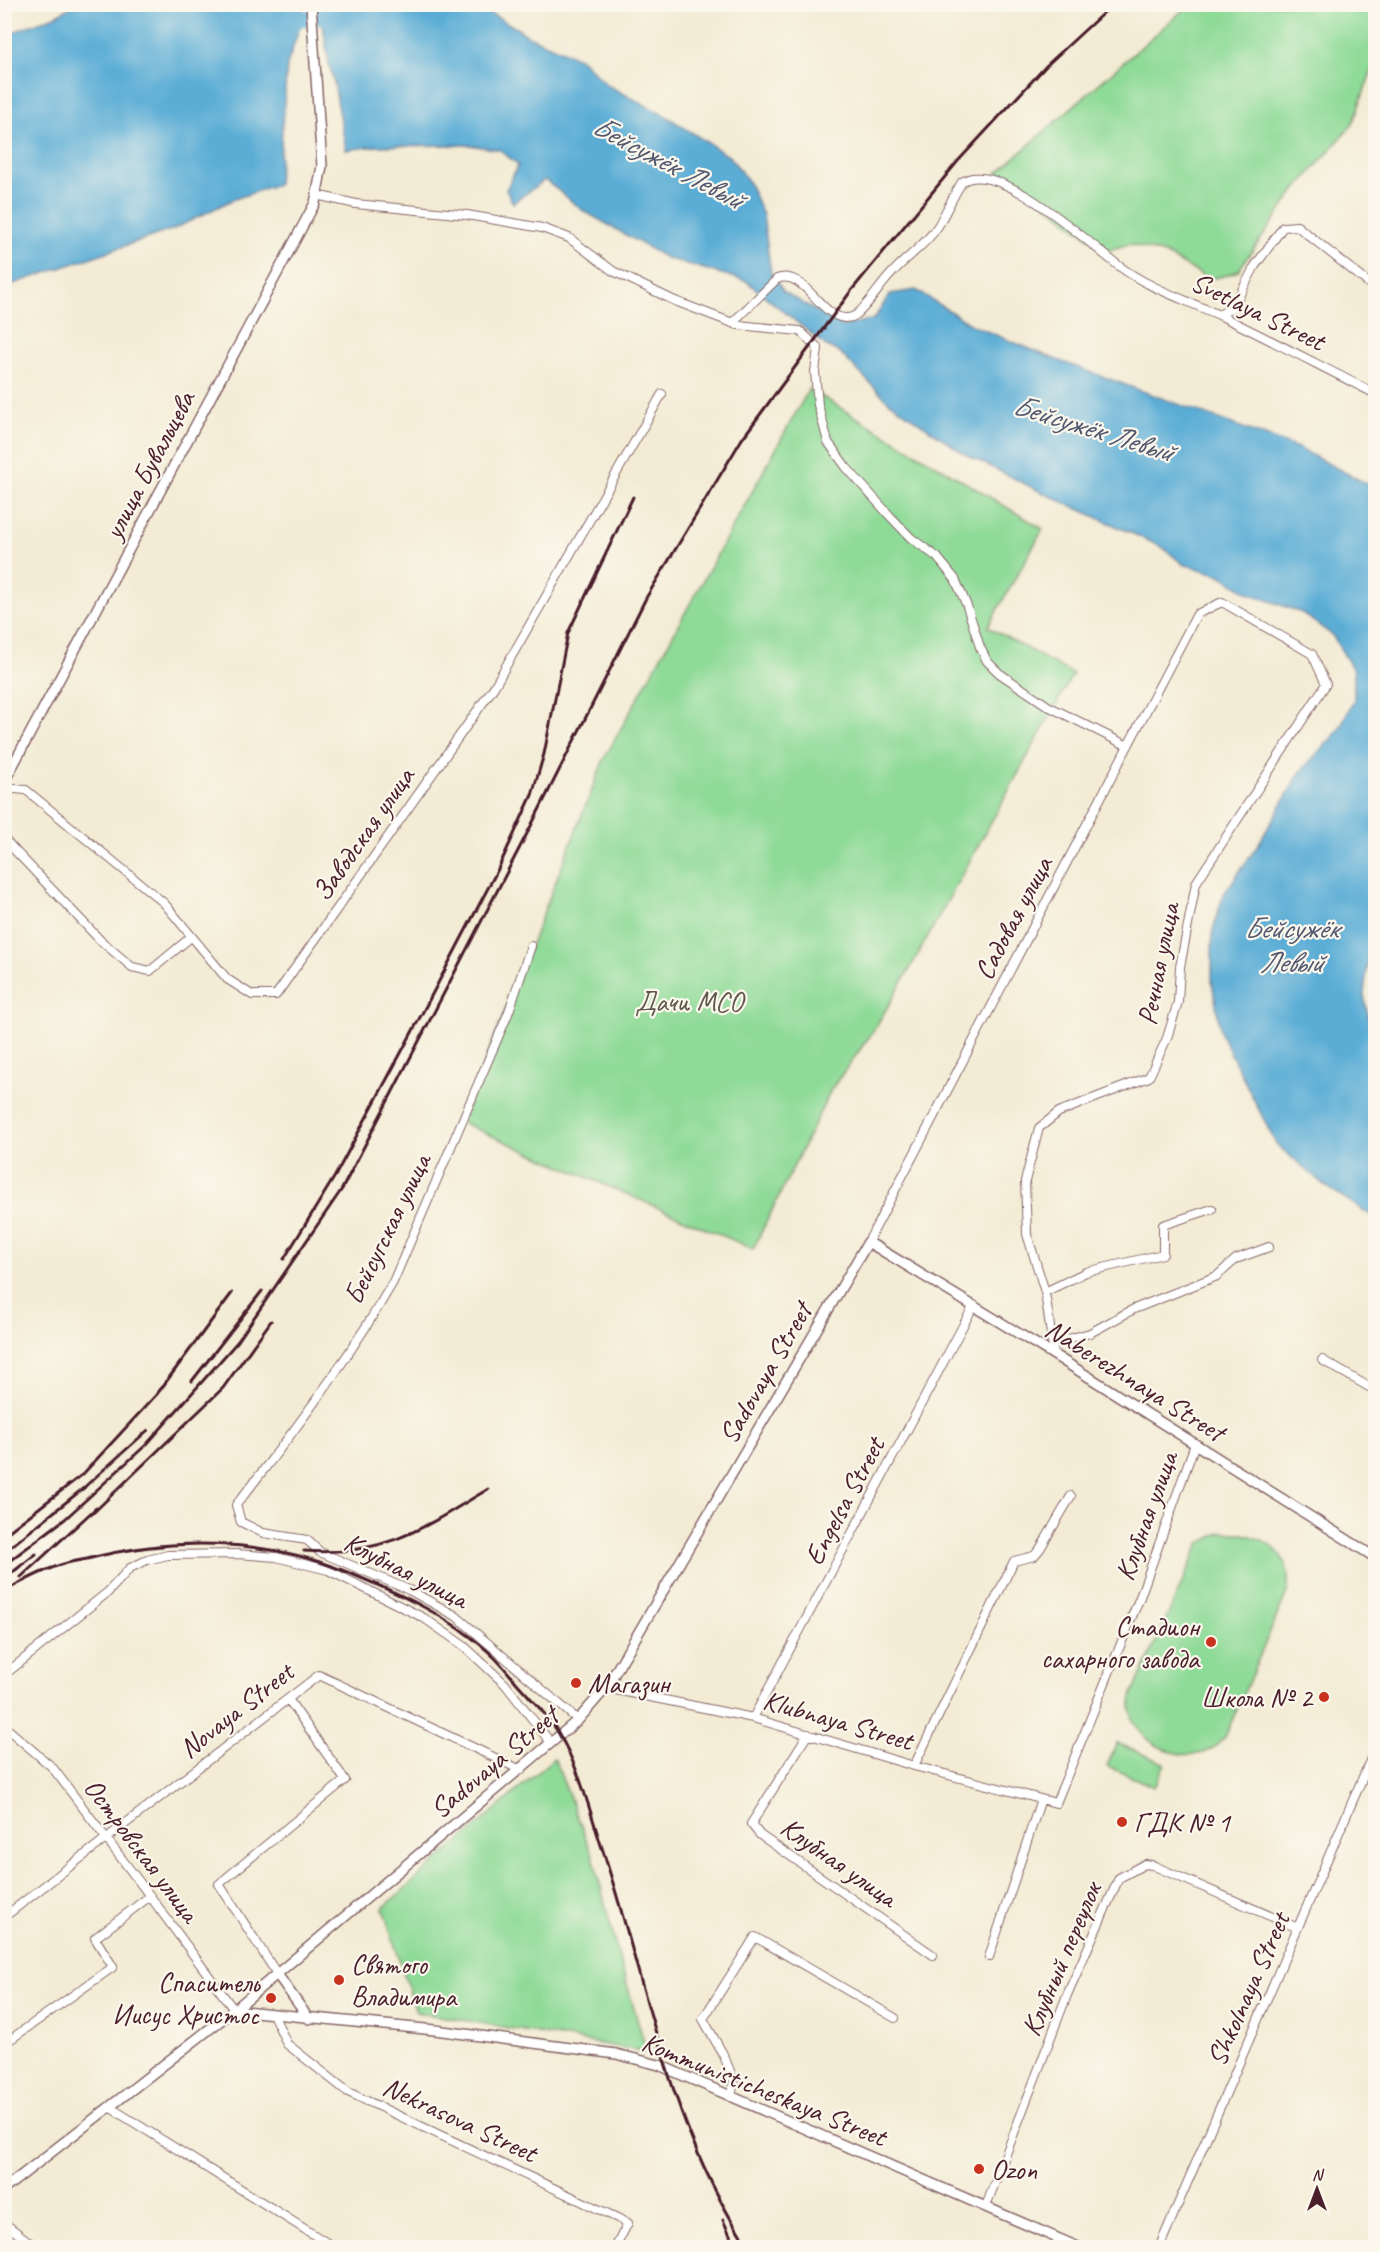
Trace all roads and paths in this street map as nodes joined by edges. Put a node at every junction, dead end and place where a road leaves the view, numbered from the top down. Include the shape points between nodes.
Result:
1 (311, 6) edge
2 (316, 195) junction
3 (1376, 289) edge
4 (1219, 315) junction
5 (732, 323) junction
6 (662, 394) dead end
7 (1376, 394) edge
8 (1326, 684) joint
9 (1128, 746) junction
10 (4, 782) edge
11 (4, 788) edge
12 (4, 839) edge
13 (191, 937) junction
14 (531, 946) dead end
15 (1212, 1209) dead end
16 (868, 1242) junction
17 (1269, 1247) dead end
18 (1045, 1292) junction
19 (974, 1305) junction
20 (1053, 1343) junction
21 (1054, 1355) junction
22 (1322, 1359) dead end
23 (1376, 1391) edge
24 (1195, 1444) junction
25 (1071, 1496) dead end
26 (236, 1505) joint
27 (1376, 1558) edge
28 (4, 1675) edge
29 (606, 1688) junction
30 (288, 1699) junction
31 (753, 1718) junction
32 (578, 1720) junction
33 (4, 1726) edge
34 (808, 1734) junction
35 (551, 1743) junction
36 (1376, 1748) edge
37 (914, 1766) junction
38 (521, 1770) junction
39 (1041, 1799) junction
40 (107, 1838) junction
41 (150, 1896) junction
42 (4, 1917) edge
43 (1299, 1928) junction
44 (933, 1955) dead end
45 (989, 1957) dead end
46 (277, 1974) junction
47 (234, 2010) junction
48 (273, 2014) junction
49 (895, 2018) dead end
50 (309, 2019) junction
51 (4, 2044) edge
52 (731, 2097) junction
53 (111, 2108) junction
54 (4, 2189) edge
55 (986, 2206) junction
56 (4, 2223) edge
57 (37, 2247) edge
58 (335, 2247) edge
59 (615, 2247) edge
60 (1080, 2247) edge
61 (1159, 2247) edge

1 - 2 street, улица Бувальцева via 322,166
2 - 5 street via 356,204 467,215 542,228 569,238 613,271 642,286
2 - 10 street, улица Бувальцева
3 - 4 street via 1297,226 1283,227 1255,266 1233,307
4 - 5 street, Svetlaya Street via 1121,268 1039,203 1015,189 974,177 962,182 927,240 894,270 856,315 840,317 817,301 802,284 783,277
4 - 7 street, Svetlaya Street
5 - 9 street via 800,331 818,348 818,405 828,441 890,516 937,557 955,579 987,662 1048,706
6 - 13 street, Заводская улица via 494,687 276,995 252,995 227,979
8 - 9 street, Садовая улица via 1312,654 1222,602 1197,614
8 - 18 street, Речная улица via 1197,882 1179,967 1178,1002 1149,1077 1059,1112 1039,1128 1025,1181 1026,1224
9 - 16 street, Садовая улица
11 - 13 street, Заводская улица via 26,790 164,903
12 - 13 street via 100,940 132,967 150,971
14 - 26 street, Бейсугская улица via 508,1014 393,1282 283,1446
15 - 18 street via 1163,1226 1163,1254 1086,1272
16 - 19 street, Naberezhnaya Street
16 - 29 street, Sadovaya Street
17 - 20 street via 1236,1259 1217,1276 1134,1309 1090,1333
18 - 20 street, Речная улица
19 - 21 street, Naberezhnaya Street
19 - 31 street, Engelsa Street
20 - 21 street, Речная улица
21 - 24 street, Naberezhnaya Street
22 - 23 street
24 - 27 street, Naberezhnaya Street
24 - 39 street, Клубная улица via 1140,1597 1056,1803
25 - 37 street via 1040,1550 1034,1556 1014,1561
26 - 32 street, Клубная улица via 241,1522 262,1533 307,1540 320,1552 409,1590 456,1616
28 - 35 street via 108,1592 130,1568 147,1560 168,1555 276,1557 328,1570 424,1618 464,1646 505,1684
29 - 31 street, Klubnaya Street
29 - 32 street, Sadovaya Street
30 - 38 street, Novaya Street via 319,1675
30 - 40 street, Novaya Street
30 - 46 street via 345,1780 219,1884
31 - 34 street, Klubnaya Street
32 - 35 street, Sadovaya Street
33 - 40 street, Островская улица via 52,1767
34 - 37 street, Klubnaya Street
34 - 44 street, Клубная улица via 751,1824 760,1835
35 - 38 street, Sadovaya Street
36 - 43 street, Shkolnaya Street
37 - 39 street, Klubnaya Street
38 - 46 street, Sadovaya Street
39 - 45 street
40 - 41 street, Островская улица
40 - 42 street, Novaya Street
41 - 47 street, Островская улица
41 - 51 street via 95,1938 113,1967
43 - 55 street, Клубный переулок via 1152,1865 1145,1864 1119,1878 1067,1995
43 - 61 street, Shkolnaya Street
46 - 47 street, Sadovaya Street
46 - 50 street
47 - 48 street, Kommunisticheskaya Street
47 - 53 street, Sadovaya Street
48 - 50 street, Kommunisticheskaya Street
48 - 59 street, Nekrasova Street via 287,2044 348,2092 628,2223
49 - 52 street via 755,1937 703,2019 734,2081
50 - 52 street, Kommunisticheskaya Street via 435,2030 616,2054 659,2065
52 - 55 street, Kommunisticheskaya Street
53 - 54 street, Sadovaya Street
53 - 58 street
55 - 60 street, Kommunisticheskaya Street
56 - 57 street

